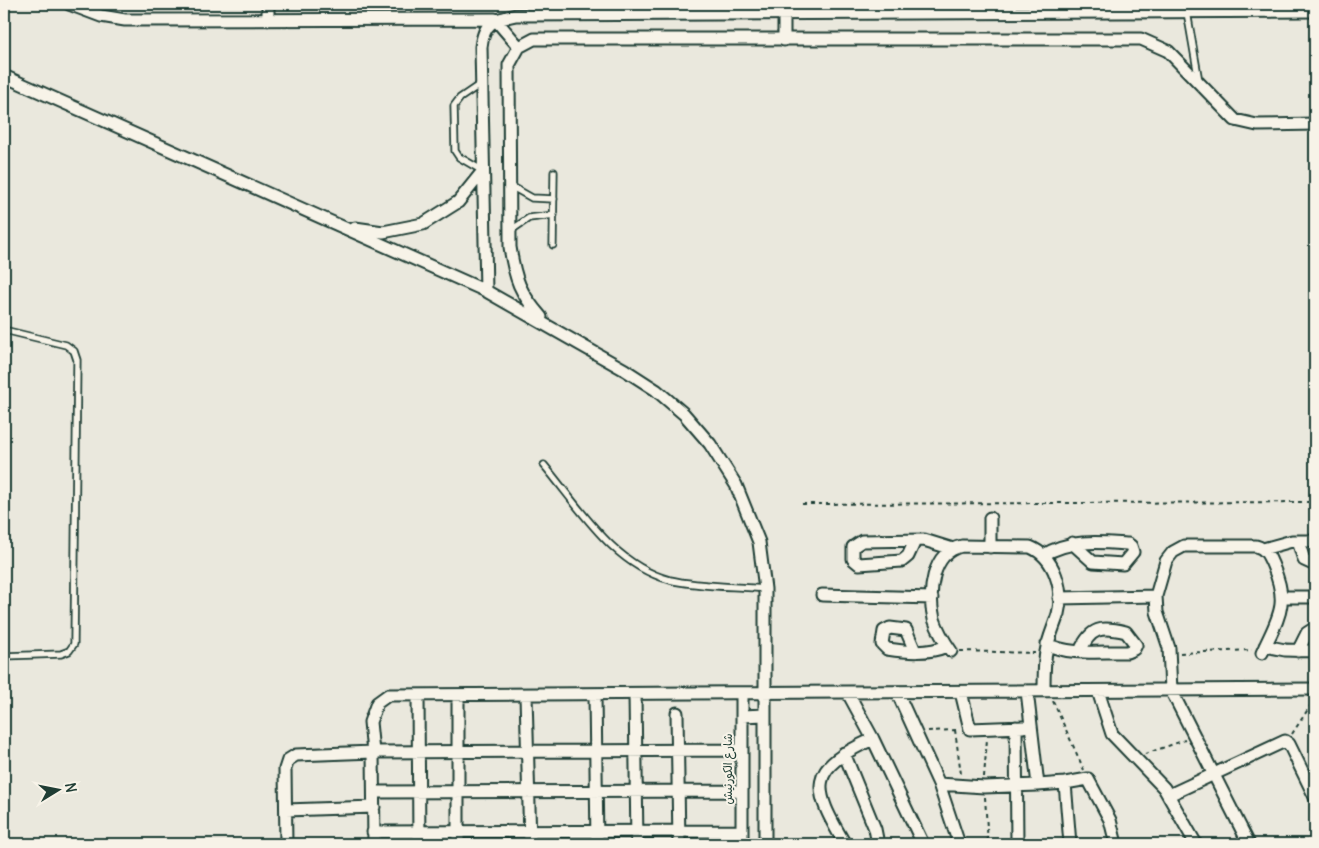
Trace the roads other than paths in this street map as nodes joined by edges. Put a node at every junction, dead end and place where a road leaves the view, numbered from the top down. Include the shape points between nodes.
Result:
1 (69, 4) edge
2 (268, 4) edge
3 (523, 4) edge
4 (1171, 8) edge
5 (784, 9) edge
6 (1187, 12) junction
7 (1315, 12) edge
8 (516, 15) junction
9 (495, 19) junction
10 (268, 20) junction
11 (784, 40) junction
12 (519, 46) junction
13 (4, 76) edge
14 (482, 83) junction
15 (1200, 83) junction
16 (1315, 124) edge
17 (483, 171) junction
18 (554, 172) dead end
19 (509, 185) junction
20 (554, 199) junction
21 (554, 215) junction
22 (342, 227) junction
23 (509, 232) junction
24 (553, 245) dead end
25 (486, 291) junction
26 (548, 324) junction
27 (4, 330) edge
28 (544, 465) dead end
29 (990, 518) dead end
30 (915, 541) junction
31 (1298, 541) junction
32 (1315, 541) edge
33 (1072, 543) dead end
34 (990, 547) junction
35 (953, 549) junction
36 (1263, 549) junction
37 (1044, 555) junction
38 (1315, 565) edge
39 (765, 588) junction
40 (822, 595) dead end
41 (1156, 596) junction
42 (1283, 597) junction
43 (1315, 597) edge
44 (932, 598) junction
45 (1059, 598) junction
46 (1315, 628) edge
47 (1046, 649) junction
48 (1080, 651) dead end
49 (1298, 651) junction
50 (1315, 651) edge
51 (915, 652) dead end
52 (4, 656) edge
53 (1315, 689) edge
54 (1171, 690) junction
55 (1027, 691) junction
56 (1046, 691) junction
57 (1098, 691) junction
58 (897, 692) junction
59 (961, 692) junction
60 (742, 693) junction
61 (765, 693) junction
62 (848, 693) junction
63 (526, 694) junction
64 (635, 694) junction
65 (418, 695) junction
66 (458, 695) junction
67 (595, 695) junction
68 (677, 713) dead end
69 (765, 715) junction
70 (742, 716) junction
71 (1032, 726) junction
72 (1016, 727) junction
73 (873, 739) junction
74 (636, 750) junction
75 (678, 750) junction
76 (742, 750) junction
77 (459, 751) junction
78 (527, 751) junction
79 (596, 751) junction
80 (373, 752) junction
81 (418, 752) junction
82 (844, 753) junction
83 (1213, 774) junction
84 (1064, 782) junction
85 (939, 784) junction
86 (1016, 785) junction
87 (1038, 785) junction
88 (459, 791) junction
89 (528, 791) junction
90 (596, 791) junction
91 (636, 791) junction
92 (678, 791) junction
93 (742, 791) junction
94 (374, 792) junction
95 (419, 792) junction
96 (1169, 795) junction
97 (1315, 798) edge
98 (374, 807) junction
99 (286, 810) junction
100 (597, 831) junction
101 (637, 831) junction
102 (678, 831) junction
103 (742, 831) junction
104 (373, 832) junction
105 (419, 832) junction
106 (458, 832) junction
107 (530, 832) junction
108 (286, 844) edge
109 (374, 844) edge
110 (419, 844) edge
111 (458, 844) edge
112 (530, 844) edge
113 (597, 844) edge
114 (637, 844) edge
115 (678, 844) edge
116 (742, 844) edge
117 (765, 844) edge
118 (845, 844) edge
119 (878, 844) edge
120 (923, 844) edge
121 (959, 844) edge
122 (1017, 844) edge
123 (1070, 844) edge
124 (1116, 844) edge
125 (1196, 844) edge
126 (1249, 844) edge

1 - 10 street via 101,16 125,20
2 - 10 street
3 - 8 street
4 - 5 street
4 - 6 street
5 - 8 street
5 - 11 street
6 - 7 street
6 - 15 lane
8 - 9 street
9 - 10 street
9 - 12 street
9 - 14 street via 482,36
11 - 12 street via 534,39
11 - 15 street via 1141,39 1168,51
12 - 19 street via 509,65
13 - 22 street
14 - 17 street
14 - 17 lane via 454,106 454,151
15 - 16 street via 1224,110 1241,122 1257,125
17 - 22 street via 458,202 423,224 383,232
17 - 25 street
18 - 20 lane
19 - 20 lane via 532,198
19 - 23 street
20 - 21 lane
21 - 23 lane via 529,218
21 - 24 lane
22 - 25 street
23 - 26 street via 514,274 524,298
25 - 26 street
26 - 39 street via 656,390 684,414 710,444 736,485 750,515
27 - 52 lane via 66,345 74,351 77,365 74,644 61,654
28 - 39 lane via 618,553 638,567 673,580
29 - 34 street
30 - 30 street via 859,542 854,547 853,559 859,564 898,563 905,559
30 - 35 street via 933,542
31 - 32 street
31 - 36 street
31 - 38 street via 1304,560
33 - 37 street via 1056,547
34 - 35 street via 962,546
34 - 37 street via 1030,547
35 - 44 street via 939,564
36 - 41 street via 1256,546 1184,546 1166,561
36 - 42 street via 1279,580
37 - 45 street via 1052,568
39 - 61 street
40 - 44 street
41 - 45 street
41 - 54 street via 1170,653
42 - 43 street
42 - 49 street via 1263,650
44 - 51 street via 935,620 949,648
45 - 47 street via 1058,613
46 - 49 street via 1307,632
47 - 48 street
47 - 56 street
49 - 50 street
53 - 54 street
54 - 57 street
54 - 83 street
55 - 56 street
55 - 59 street
55 - 71 street
56 - 57 street
57 - 96 street via 1110,730
58 - 59 street
58 - 62 street
58 - 85 street
59 - 72 street via 970,729
60 - 61 street
60 - 64 street
60 - 70 street, شارع الكورنيش
61 - 62 street
61 - 69 street
62 - 73 street
63 - 66 street
63 - 67 street
63 - 78 street
64 - 67 street
64 - 74 street
65 - 66 street
65 - 80 street via 388,695 377,703 370,722
65 - 81 street
66 - 77 street
67 - 79 street
68 - 75 street
69 - 70 street
69 - 117 street
70 - 76 street, شارع الكورنيش
71 - 72 street
71 - 87 street
72 - 86 street
73 - 82 street
73 - 120 street
74 - 75 street
74 - 79 street
74 - 91 street
75 - 76 street
75 - 92 street
76 - 93 street, شارع الكورنيش
77 - 78 street
77 - 81 street
77 - 88 street
78 - 79 street
78 - 89 street
79 - 90 street
80 - 81 street
80 - 94 street
80 - 99 street via 292,757 285,769
81 - 95 street
82 - 118 street via 821,780 819,792 824,808
82 - 119 street
83 - 96 street
83 - 97 street via 1286,742
83 - 126 street
84 - 87 street
84 - 123 street
84 - 124 street via 1088,778 1110,820
85 - 86 street
85 - 121 street
86 - 87 street
86 - 122 street
88 - 89 street
88 - 95 street
88 - 106 street
89 - 90 street
89 - 107 street
90 - 91 street
90 - 100 street
91 - 92 street
91 - 101 street
92 - 93 street
92 - 102 street
93 - 103 street, شارع الكورنيش
94 - 95 street
94 - 98 street
95 - 105 street
96 - 125 street
98 - 99 street
98 - 104 street
99 - 108 street
100 - 101 street
100 - 107 street
100 - 113 street
101 - 102 street
101 - 114 street
102 - 103 street
102 - 115 street
103 - 116 street, شارع الكورنيش
104 - 105 street
104 - 109 street
105 - 106 street
105 - 110 street
106 - 107 street
106 - 111 street
107 - 112 street

